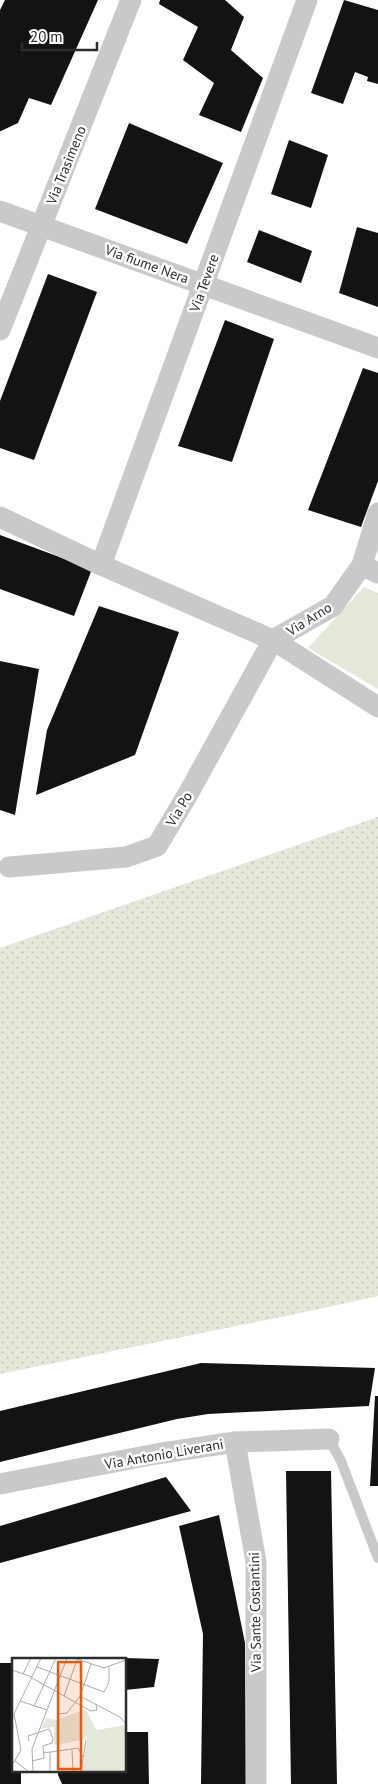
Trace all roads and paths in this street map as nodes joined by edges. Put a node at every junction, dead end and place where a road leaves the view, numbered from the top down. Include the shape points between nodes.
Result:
1 (132, 0) edge
2 (307, 0) edge
3 (0, 211) edge
4 (42, 226) junction
5 (203, 284) junction
6 (0, 330) edge
7 (378, 348) edge
8 (378, 513) edge
9 (0, 517) edge
10 (100, 565) junction
11 (370, 569) edge
12 (274, 640) junction
13 (378, 707) edge
14 (9, 867) dead end
15 (329, 1439) joint
16 (235, 1442) junction
17 (0, 1484) edge
18 (378, 1558) edge
19 (256, 1784) edge

1 - 4 street, Via Trasimeno
2 - 5 street, Via Tevere
3 - 4 street, Via fiume Nera
4 - 5 street, Via fiume Nera
4 - 6 street, Via Trasimeno
5 - 7 street, Via fiume Nera
5 - 10 street, Via Tevere
8 - 11 street, Via Arno
9 - 10 street
10 - 12 street
11 - 12 street, Via Arno via 333,606
12 - 13 street
12 - 14 street, Via Po via 157,846 126,856
15 - 16 street, Via Antonio Liverani
15 - 18 lane via 341,1461
16 - 17 street, Via Antonio Liverani
16 - 19 street, Via Sante Costantini via 256,1562

